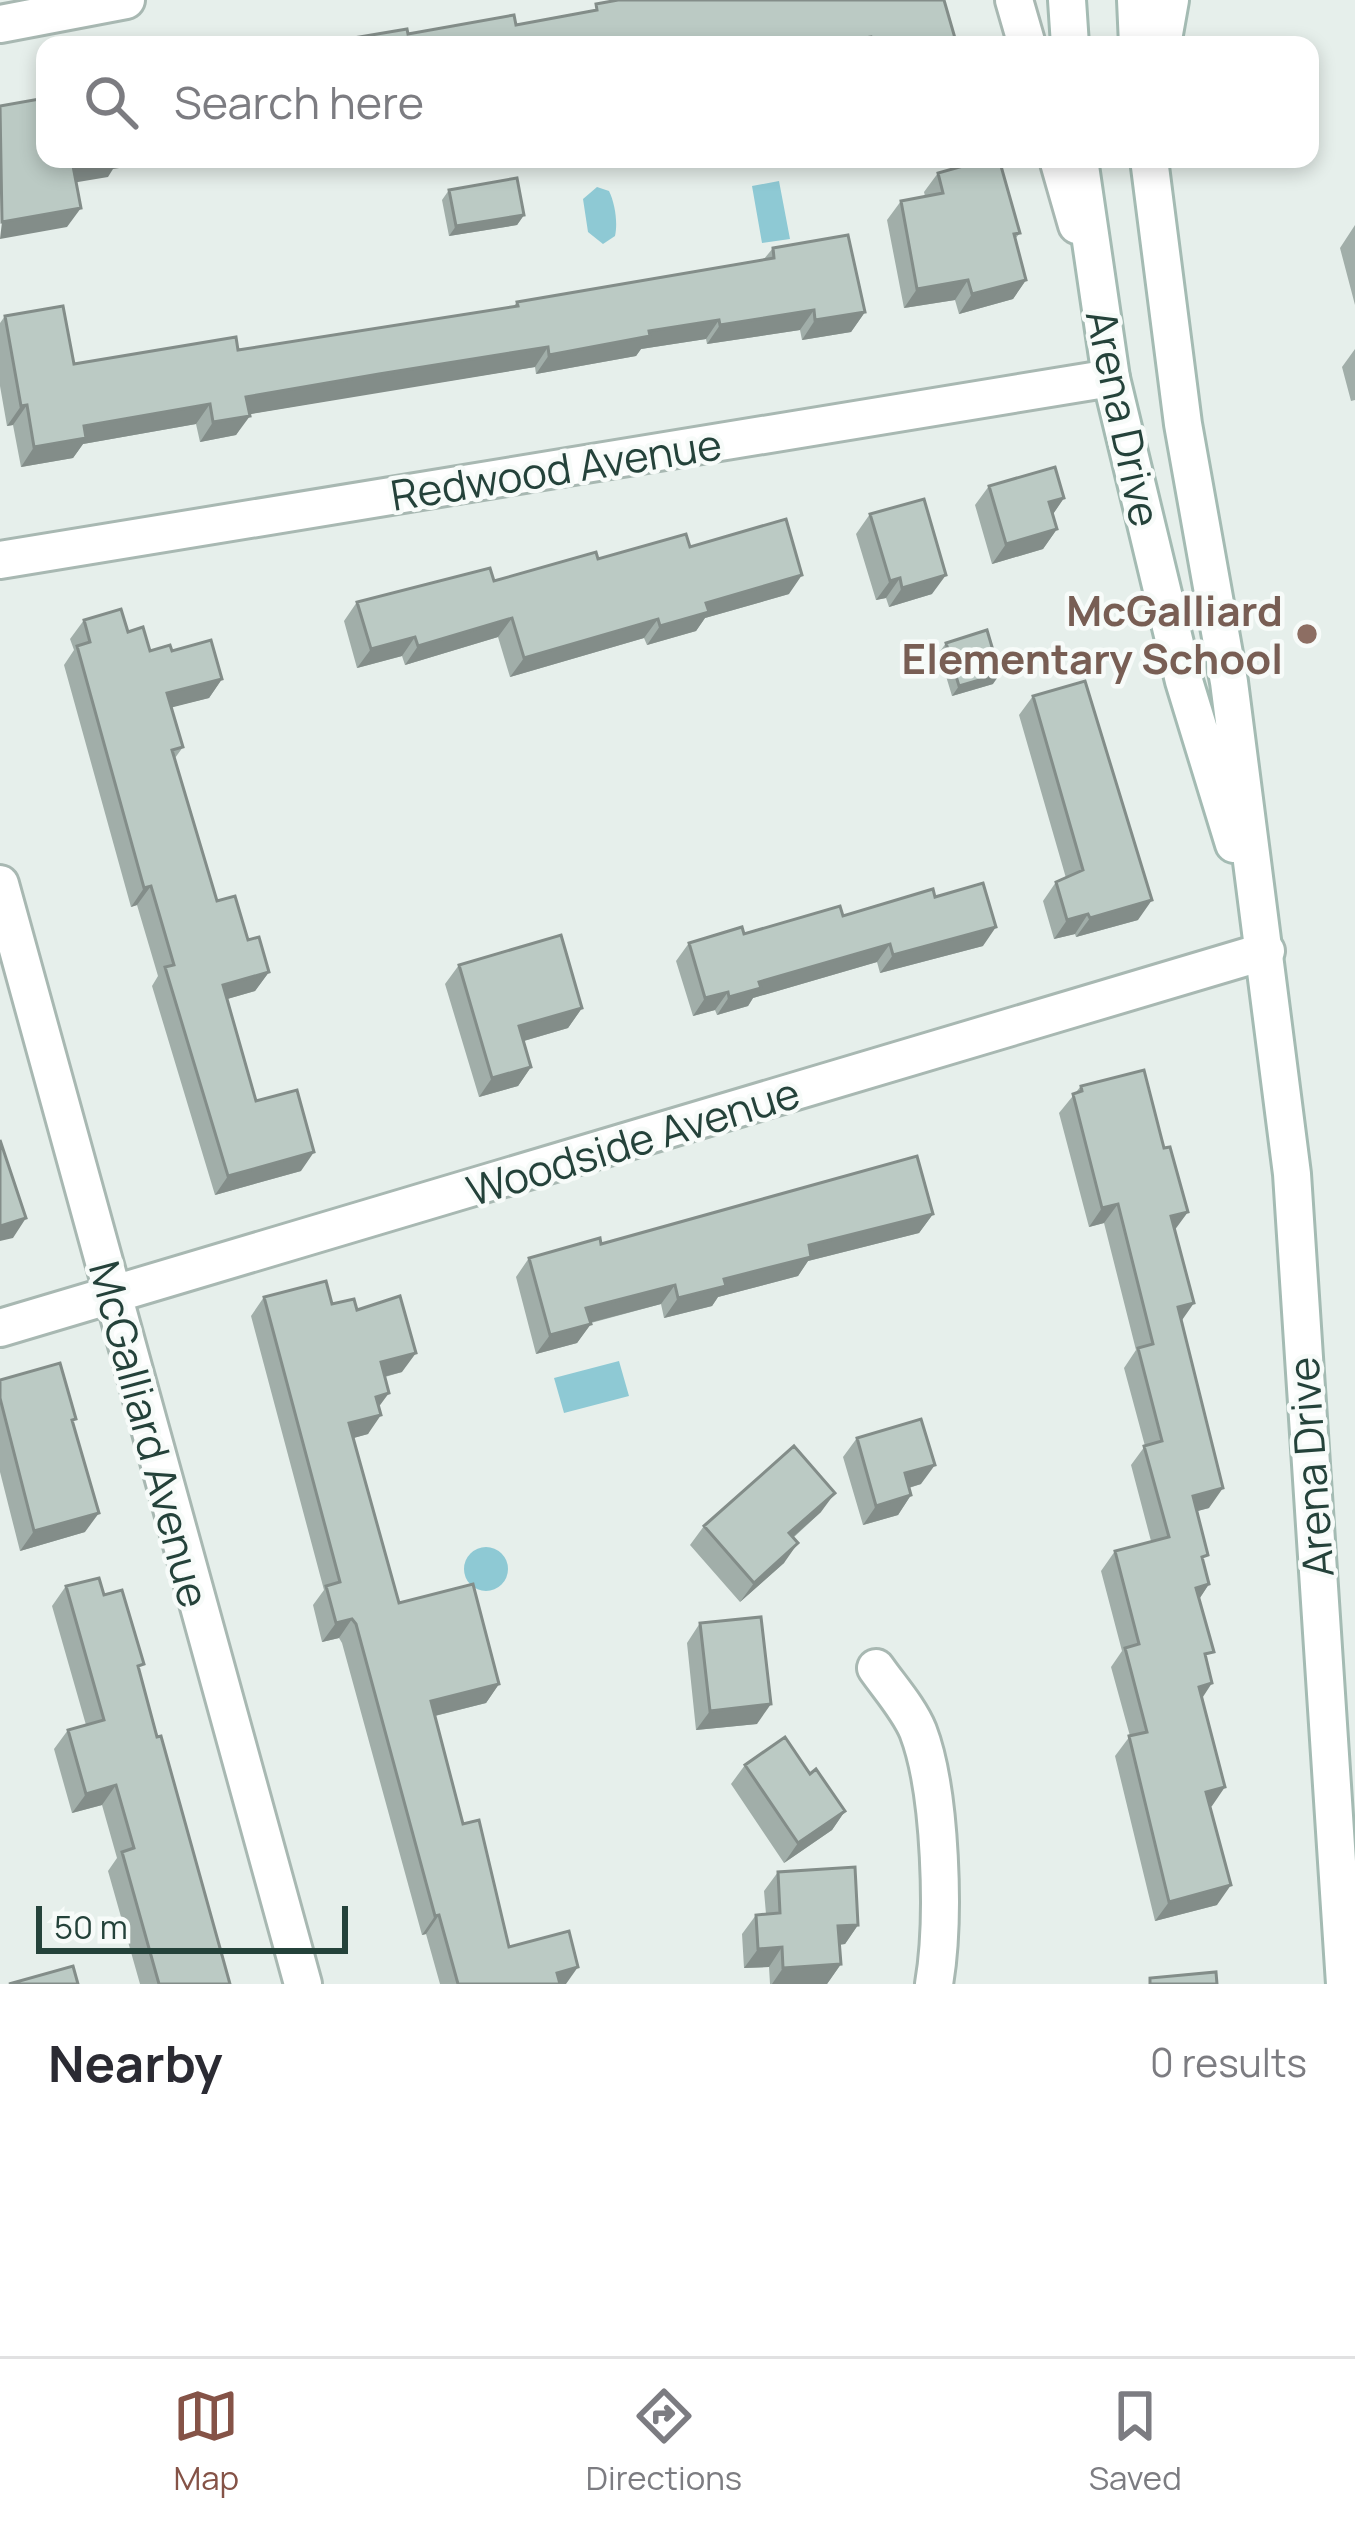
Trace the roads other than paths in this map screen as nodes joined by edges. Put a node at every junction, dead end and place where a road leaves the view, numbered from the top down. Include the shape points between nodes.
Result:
1 (126, 0) edge
2 (1014, 0) edge
3 (1066, 0) edge
4 (1136, 0) edge
5 (1170, 0) edge
6 (0, 24) edge
7 (1024, 36) edge
8 (1069, 36) edge
9 (1138, 36) edge
10 (1164, 36) edge
11 (1061, 168) edge
12 (1079, 168) edge
13 (1151, 168) edge
14 (1098, 302) junction
15 (1112, 378) junction
16 (0, 560) edge
17 (0, 884) edge
18 (1266, 951) junction
19 (112, 1297) junction
20 (0, 1328) edge
21 (876, 1668) dead end
22 (303, 1984) edge
23 (934, 1984) edge
24 (1345, 1984) edge

1 - 6 street
2 - 7 street
3 - 8 street
4 - 9 street
5 - 10 street
11 - 14 street
12 - 14 street, Arena Drive
13 - 18 street, Arena Drive
14 - 15 street, Arena Drive
15 - 16 street, Redwood Avenue
15 - 18 street, Arena Drive via 1184,681
17 - 19 street, McGalliard Avenue
18 - 19 street, Woodside Avenue
18 - 24 street, Arena Drive via 1292,1174
19 - 20 street, Woodside Avenue
19 - 22 street, McGalliard Avenue
21 - 23 street via 916,1726 933,1778 940,1948

